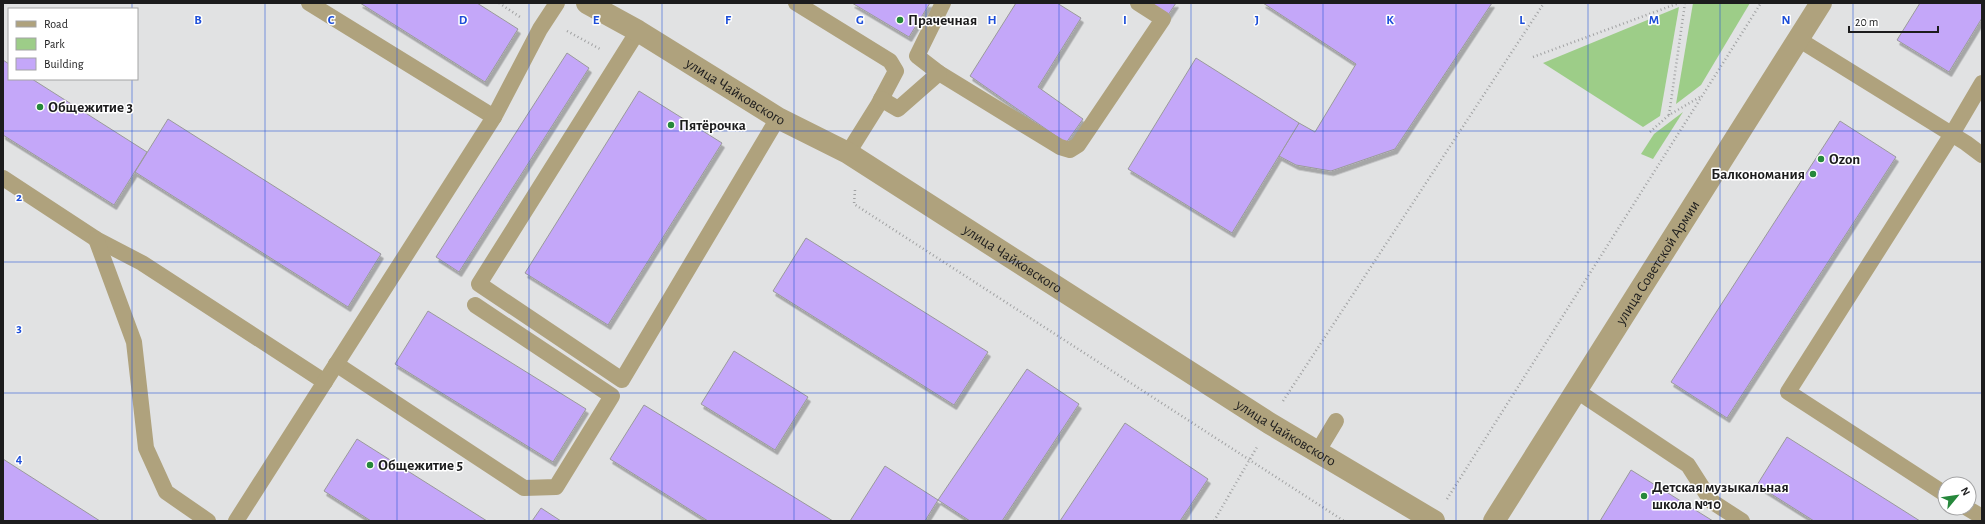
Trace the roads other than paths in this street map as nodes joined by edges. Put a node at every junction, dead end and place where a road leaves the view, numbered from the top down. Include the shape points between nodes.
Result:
1 (309, 3) edge
2 (557, 3) edge
3 (588, 3) edge
4 (796, 3) edge
5 (943, 3) edge
6 (1138, 3) edge
7 (1821, 3) edge
8 (638, 31) junction
9 (1798, 39) junction
10 (939, 73) junction
11 (1982, 83) edge
12 (881, 99) junction
13 (494, 117) junction
14 (778, 118) junction
15 (1952, 134) junction
16 (848, 153) junction
17 (1982, 155) edge
18 (3, 178) edge
19 (96, 239) junction
20 (475, 305) dead end
21 (336, 364) junction
22 (325, 382) junction
23 (1577, 391) junction
24 (1336, 421) dead end
25 (1318, 451) junction
26 (1937, 489) edge
27 (208, 521) edge
28 (236, 521) edge
29 (1434, 521) edge
30 (1494, 521) edge
31 (1742, 521) edge

1 - 13 lane
2 - 13 lane via 540,29
3 - 8 street, улица Чайковского
4 - 12 lane via 890,61 896,71
5 - 10 lane via 917,56
6 - 10 lane via 1163,20 1078,145 1070,150 1060,147
7 - 9 street, улица Советской Армии
8 - 14 street, улица Чайковского
8 - 14 lane via 479,284 622,380
9 - 15 lane
9 - 23 street, улица Советской Армии
10 - 12 lane via 898,109
11 - 15 lane
12 - 16 lane
13 - 21 lane
14 - 16 street, улица Чайковского
15 - 17 lane
15 - 26 lane via 1788,392
16 - 25 street, улица Чайковского via 1269,423
18 - 19 lane
19 - 22 lane via 142,263
19 - 27 lane via 134,342 146,448 166,492
20 - 21 lane via 612,396 556,487 524,488
21 - 22 lane
22 - 28 lane
23 - 30 street, улица Советской Армии
23 - 31 lane via 1688,465 1711,501
24 - 25 lane
25 - 29 street, улица Чайковского

